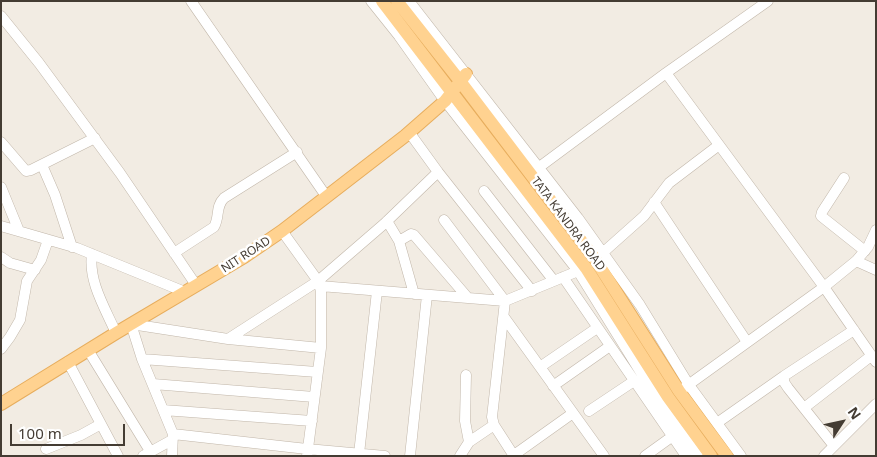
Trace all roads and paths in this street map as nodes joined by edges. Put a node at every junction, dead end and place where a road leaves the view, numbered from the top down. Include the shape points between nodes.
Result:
1 (191, 1) edge
2 (371, 1) edge
3 (382, 1) edge
4 (397, 1) edge
5 (409, 1) edge
6 (768, 1) edge
7 (1, 16) edge
8 (666, 72) junction
9 (463, 77) junction
10 (448, 96) junction
11 (409, 132) junction
12 (95, 138) junction
13 (1, 142) edge
14 (719, 145) junction
15 (297, 152) junction
16 (42, 165) junction
17 (534, 171) junction
18 (438, 172) junction
19 (844, 178) dead end
20 (1, 187) edge
21 (484, 191) dead end
22 (326, 196) junction
23 (654, 202) junction
24 (444, 220) dead end
25 (387, 221) junction
26 (1, 226) edge
27 (876, 230) edge
28 (18, 231) junction
29 (282, 231) junction
30 (48, 240) junction
31 (399, 241) junction
32 (72, 247) junction
33 (865, 251) junction
34 (174, 253) junction
35 (92, 254) junction
36 (1, 257) edge
37 (856, 261) junction
38 (590, 263) junction
39 (35, 270) junction
40 (876, 270) edge
41 (559, 279) junction
42 (319, 283) junction
43 (196, 285) junction
44 (824, 287) junction
45 (532, 290) junction
46 (377, 291) junction
47 (185, 292) junction
48 (414, 294) junction
49 (426, 295) junction
50 (468, 298) junction
51 (504, 301) junction
52 (504, 317) junction
53 (131, 324) junction
54 (597, 328) junction
55 (854, 330) junction
56 (116, 333) junction
57 (5, 338) edge
58 (228, 339) junction
59 (747, 342) junction
60 (610, 346) junction
61 (321, 348) junction
62 (1, 349) edge
63 (88, 350) junction
64 (873, 359) edge
65 (142, 360) junction
66 (68, 362) junction
67 (540, 367) junction
68 (317, 372) junction
69 (466, 375) dead end
70 (784, 376) junction
71 (634, 381) junction
72 (153, 384) junction
73 (553, 386) junction
74 (684, 388) junction
75 (314, 397) junction
76 (2, 401) edge
77 (876, 404) edge
78 (804, 408) junction
79 (163, 410) junction
80 (589, 411) dead end
81 (573, 413) junction
82 (312, 421) junction
83 (717, 423) junction
84 (101, 424) junction
85 (494, 425) junction
86 (676, 434) junction
87 (172, 437) junction
88 (469, 442) junction
89 (834, 446) junction
90 (46, 449) dead end
91 (307, 453) edge
92 (147, 454) edge
93 (359, 454) junction
94 (118, 456) edge
95 (172, 456) edge
96 (385, 456) edge
97 (410, 456) edge
98 (460, 456) edge
99 (514, 456) edge
100 (604, 456) edge
101 (645, 456) edge
102 (686, 456) edge
103 (698, 456) edge
104 (711, 456) edge
105 (727, 456) edge
106 (741, 456) edge
107 (824, 456) edge

1 - 15 street
2 - 10 street
3 - 10 main road, TATA KANDRA ROAD
4 - 9 main road, TATA KANDRA ROAD
5 - 9 street
6 - 8 street
7 - 12 street
8 - 14 street
8 - 17 street
9 - 10 main road, NIT ROAD
9 - 17 main road, TATA KANDRA ROAD
10 - 11 main road, NIT ROAD
10 - 38 main road, TATA KANDRA ROAD
11 - 18 street
11 - 22 main road, NIT ROAD
12 - 16 street
12 - 34 street
13 - 16 street via 26,171
14 - 23 street via 669,183
14 - 44 street
15 - 22 street
15 - 34 street via 224,198 218,206 214,227
16 - 32 street via 56,195
17 - 38 main road, TATA KANDRA ROAD via 573,221
18 - 25 street
18 - 45 street
19 - 33 street via 821,216
20 - 28 street
21 - 41 street
22 - 29 main road, NIT ROAD
23 - 38 street via 644,216
23 - 59 street
24 - 51 street
25 - 31 street
25 - 42 street
26 - 28 street
27 - 33 street
28 - 30 street
29 - 42 street
29 - 43 main road, NIT ROAD
30 - 32 street
30 - 39 street
31 - 48 street
31 - 50 street via 414,235
32 - 35 street
33 - 37 street
34 - 43 street
35 - 47 street
35 - 56 street via 92,276
36 - 39 street
37 - 40 street
37 - 44 street
38 - 41 street
38 - 74 main road, TATA KANDRA ROAD
38 - 86 street
38 - 104 main road, TATA KANDRA ROAD via 668,397
39 - 57 street via 27,281 20,320
41 - 45 street
41 - 54 street
42 - 46 street
42 - 58 street
42 - 61 street
43 - 47 main road, NIT ROAD
44 - 55 street
44 - 59 street
45 - 51 street
46 - 48 street
46 - 93 street
47 - 53 main road, NIT ROAD
48 - 49 street
49 - 50 street
49 - 97 street
50 - 51 street
51 - 52 street
52 - 67 street
52 - 85 street via 492,417
53 - 56 main road, NIT ROAD
53 - 58 street
53 - 65 street
54 - 60 street
54 - 67 street
55 - 64 street
55 - 70 street
56 - 63 main road, NIT ROAD
57 - 62 street
58 - 61 street
59 - 74 street
60 - 71 street
60 - 73 street
61 - 68 street
63 - 66 main road, NIT ROAD
63 - 92 street
64 - 78 street
65 - 68 street
65 - 72 street
66 - 76 main road, NIT ROAD
66 - 84 street
67 - 73 street
68 - 75 street
69 - 88 street via 464,421
70 - 78 street via 784,382
70 - 83 street
71 - 80 street
71 - 86 street
72 - 75 street
72 - 79 street
73 - 81 street
74 - 83 street
74 - 105 main road, TATA KANDRA ROAD
75 - 82 street
77 - 89 street
78 - 89 street
79 - 82 street
79 - 87 street
81 - 99 street
81 - 100 street
82 - 91 street
83 - 106 street
84 - 90 street
84 - 94 street
85 - 88 street
85 - 99 street
86 - 101 street
86 - 102 street
86 - 103 street
87 - 91 street
87 - 92 street
87 - 95 street
88 - 98 street
89 - 107 street
91 - 93 street
93 - 96 street

